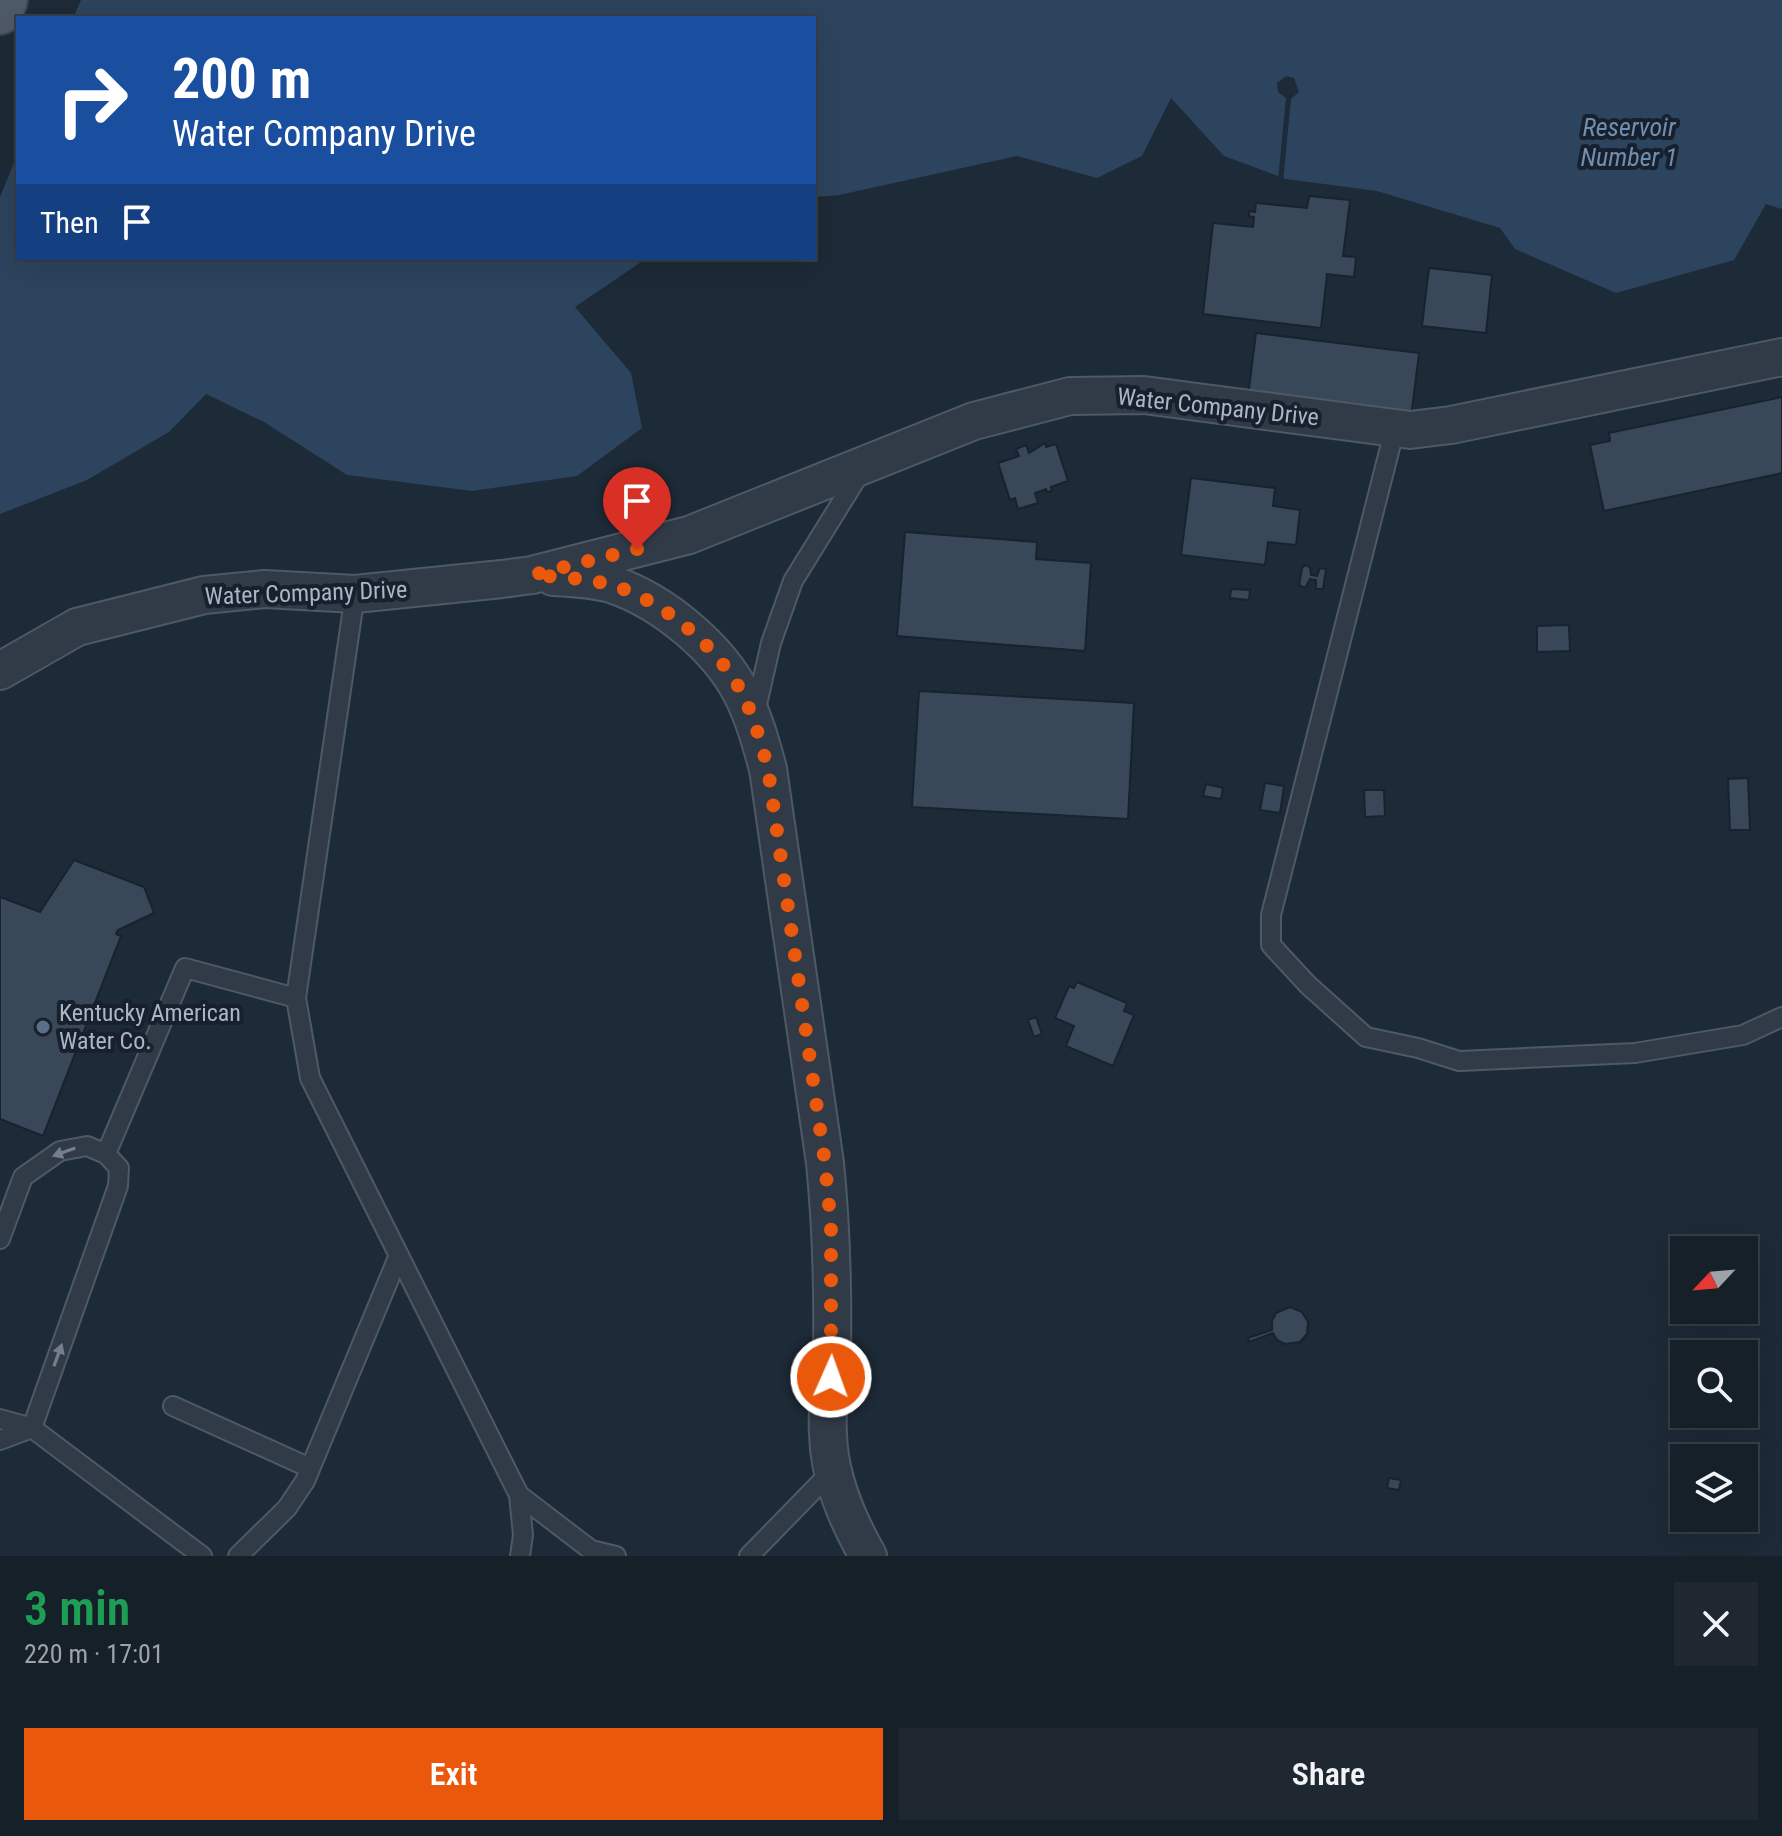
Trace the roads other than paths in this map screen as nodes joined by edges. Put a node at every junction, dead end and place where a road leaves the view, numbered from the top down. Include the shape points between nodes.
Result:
1 (5, 0) edge
2 (0, 12) edge
3 (1782, 357) edge
4 (1395, 428) junction
5 (866, 464) junction
6 (532, 575) junction
7 (355, 594) junction
8 (0, 671) edge
9 (754, 719) junction
10 (296, 998) junction
11 (1782, 1017) edge
12 (106, 1154) junction
13 (0, 1239) edge
14 (399, 1255) junction
15 (173, 1406) dead end
16 (0, 1419) edge
17 (32, 1428) junction
18 (0, 1440) edge
19 (310, 1468) junction
20 (832, 1471) junction
21 (519, 1495) junction
22 (202, 1556) edge
23 (238, 1556) edge
24 (520, 1556) edge
25 (616, 1556) edge
26 (749, 1556) edge
27 (868, 1556) edge

1 - 2 main road
3 - 4 street, Water Company Drive via 1451,425
4 - 5 street, Water Company Drive via 1144,395 1070,396 974,421
4 - 11 lane via 1271,915 1271,945 1366,1037 1459,1061 1635,1053 1743,1035
5 - 6 street, Water Company Drive via 689,535
5 - 9 lane via 793,581 771,643
6 - 7 street, Water Company Drive
6 - 9 street, Water Company Drive via 613,585 681,621 723,665
7 - 8 street, Water Company Drive via 265,589 204,595 77,627
7 - 10 lane
9 - 20 street, Water Company Drive via 768,769 825,1163 831,1226 827,1434
10 - 12 lane via 185,968
10 - 14 lane via 310,1078
12 -> 13 lane via 87,1146 60,1151 23,1177
17 -> 12 lane via 118,1186 119,1168
14 - 19 lane
14 - 21 lane
15 - 19 lane
16 - 17 lane
17 - 18 lane
17 - 22 lane
19 - 23 lane via 287,1508
20 - 26 lane
20 - 27 street, Water Company Drive via 847,1517
21 - 24 lane
21 - 25 lane via 591,1550

